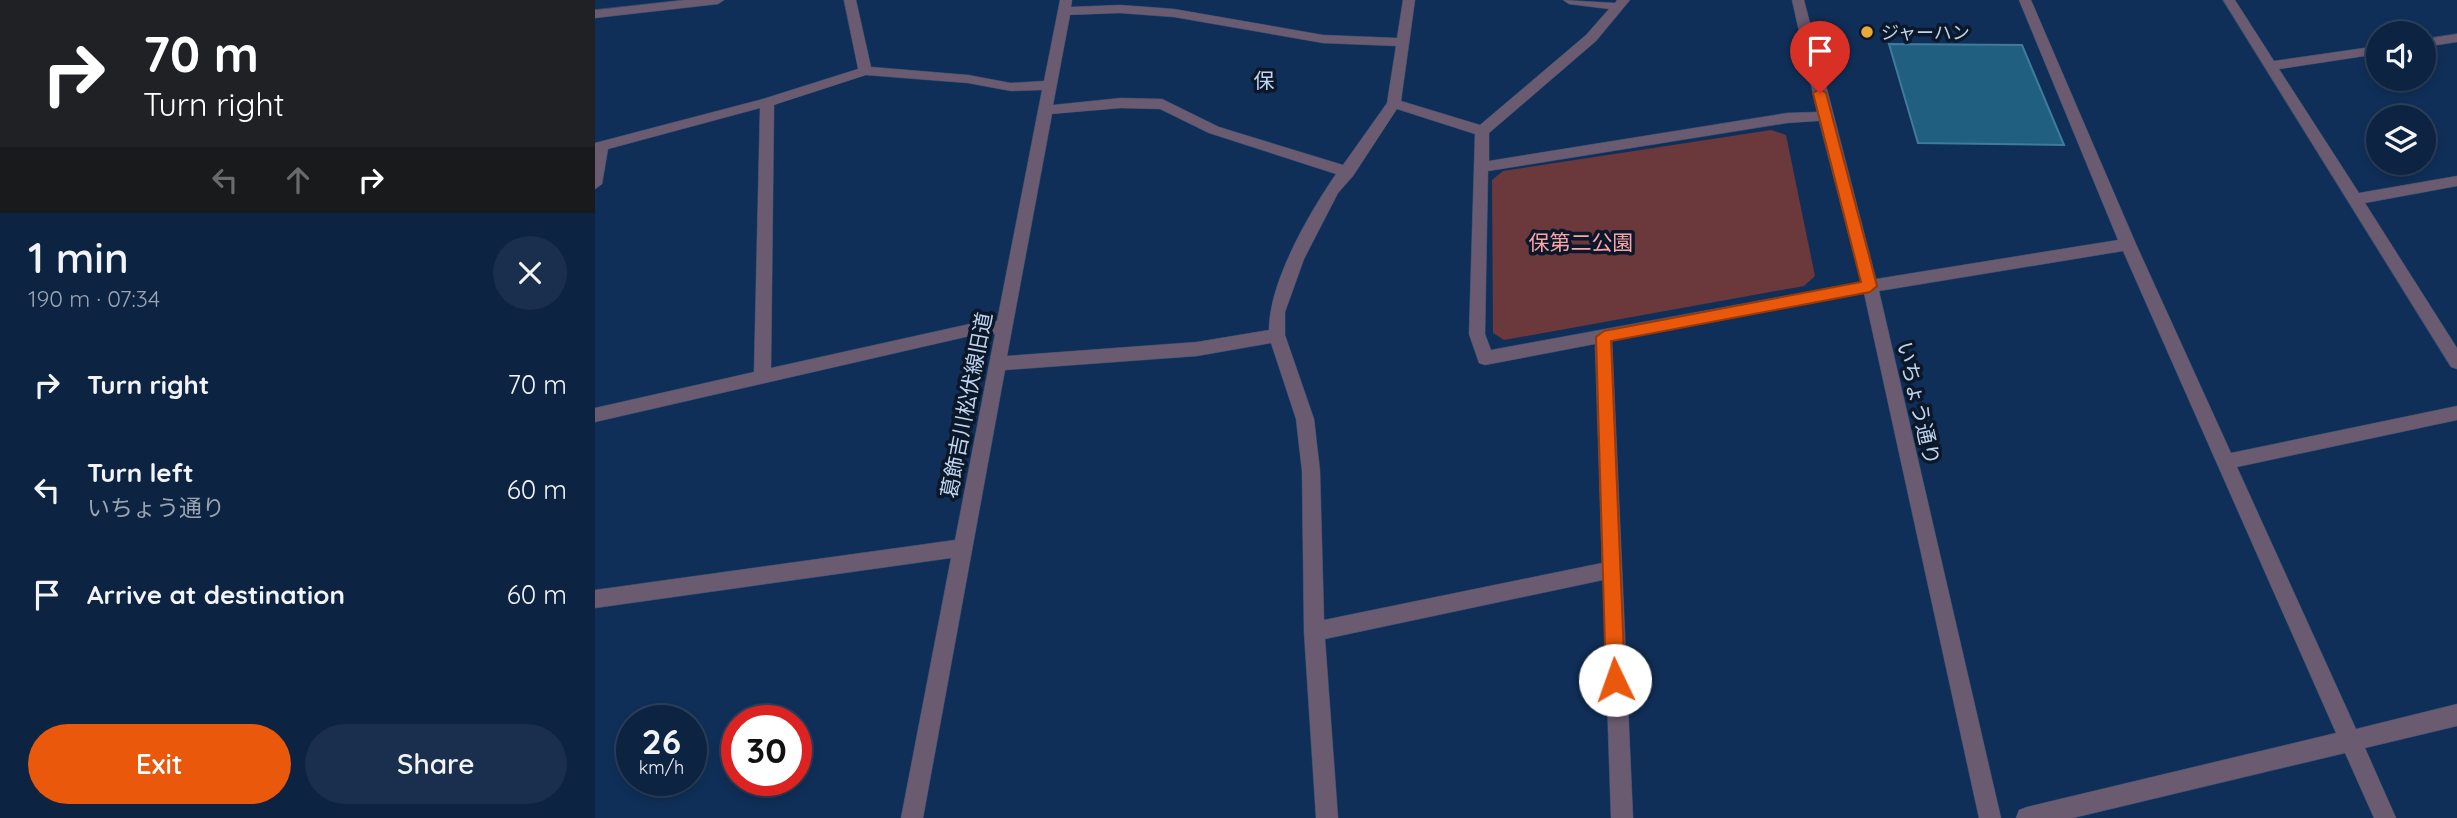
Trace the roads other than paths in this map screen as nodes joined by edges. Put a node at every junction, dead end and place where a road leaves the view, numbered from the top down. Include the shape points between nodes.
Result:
1 (718, 0) edge
2 (850, 0) edge
3 (1409, 0) edge
4 (1569, 0) edge
5 (1798, 0) edge
6 (2025, 0) edge
7 (2229, 0) edge
8 (1621, 3) edge
9 (1065, 6) edge
10 (595, 14) edge
11 (2457, 38) edge
12 (2436, 41) edge
13 (1403, 42) junction
14 (2366, 52) edge
15 (2269, 66) junction
16 (865, 71) junction
17 (1049, 85) junction
18 (767, 102) junction
19 (1394, 103) junction
20 (1045, 110) junction
21 (1825, 116) junction
22 (1482, 131) junction
23 (598, 147) edge
24 (1480, 167) junction
25 (1348, 172) junction
26 (2457, 181) edge
27 (595, 184) edge
28 (2357, 199) junction
29 (2128, 244) junction
30 (1870, 286) junction
31 (1005, 327) junction
32 (1277, 335) junction
33 (1604, 337) junction
34 (2457, 362) edge
35 (998, 364) junction
36 (762, 376) junction
37 (2457, 413) edge
38 (595, 415) edge
39 (2226, 462) junction
40 (961, 548) junction
41 (1610, 570) junction
42 (595, 599) edge
43 (1314, 632) junction
44 (2457, 715) edge
45 (2351, 741) junction
46 (912, 818) edge
47 (1327, 818) edge
48 (1622, 818) edge
49 (1990, 818) edge
50 (2027, 818) edge
51 (2385, 818) edge

1 - 10 street
2 - 16 street
3 - 13 street
4 - 8 street
5 - 21 street, いちょう通り
6 - 29 street
7 - 15 street
8 - 22 street via 1591,38
9 - 13 street via 1174,13 1323,39
9 - 17 street, 葛飾吉川松伏線旧道
11 - 12 street
13 - 19 street
14 - 15 street
15 - 28 street
16 - 17 street via 1011,87
16 - 18 street
17 - 20 street, 葛飾吉川松伏線旧道
18 - 23 street
18 - 36 street
19 - 22 street
19 - 25 street
20 - 25 street via 1162,104 1214,130
20 - 31 street, 葛飾吉川松伏線旧道
21 - 24 street via 1787,118
21 - 30 street, いちょう通り
22 - 24 street
23 - 27 street
24 - 33 street via 1477,334 1485,358
25 - 32 street via 1332,191 1292,270 1277,312
26 - 28 street
28 - 34 street
29 - 30 street
29 - 39 street
30 - 33 street
30 - 49 street, いちょう通り
31 - 35 street, 葛飾吉川松伏線旧道
31 - 36 street via 974,329
32 - 35 street via 1197,349
32 - 43 street via 1305,419 1310,458
33 - 41 street
35 - 40 street, 葛飾吉川松伏線旧道
36 - 38 street
37 - 39 street
39 - 45 street
40 - 42 street
40 - 46 street, 葛飾吉川松伏線旧道
41 - 43 street
41 - 48 street
43 - 47 street
44 - 45 street
45 - 50 street
45 - 51 street

